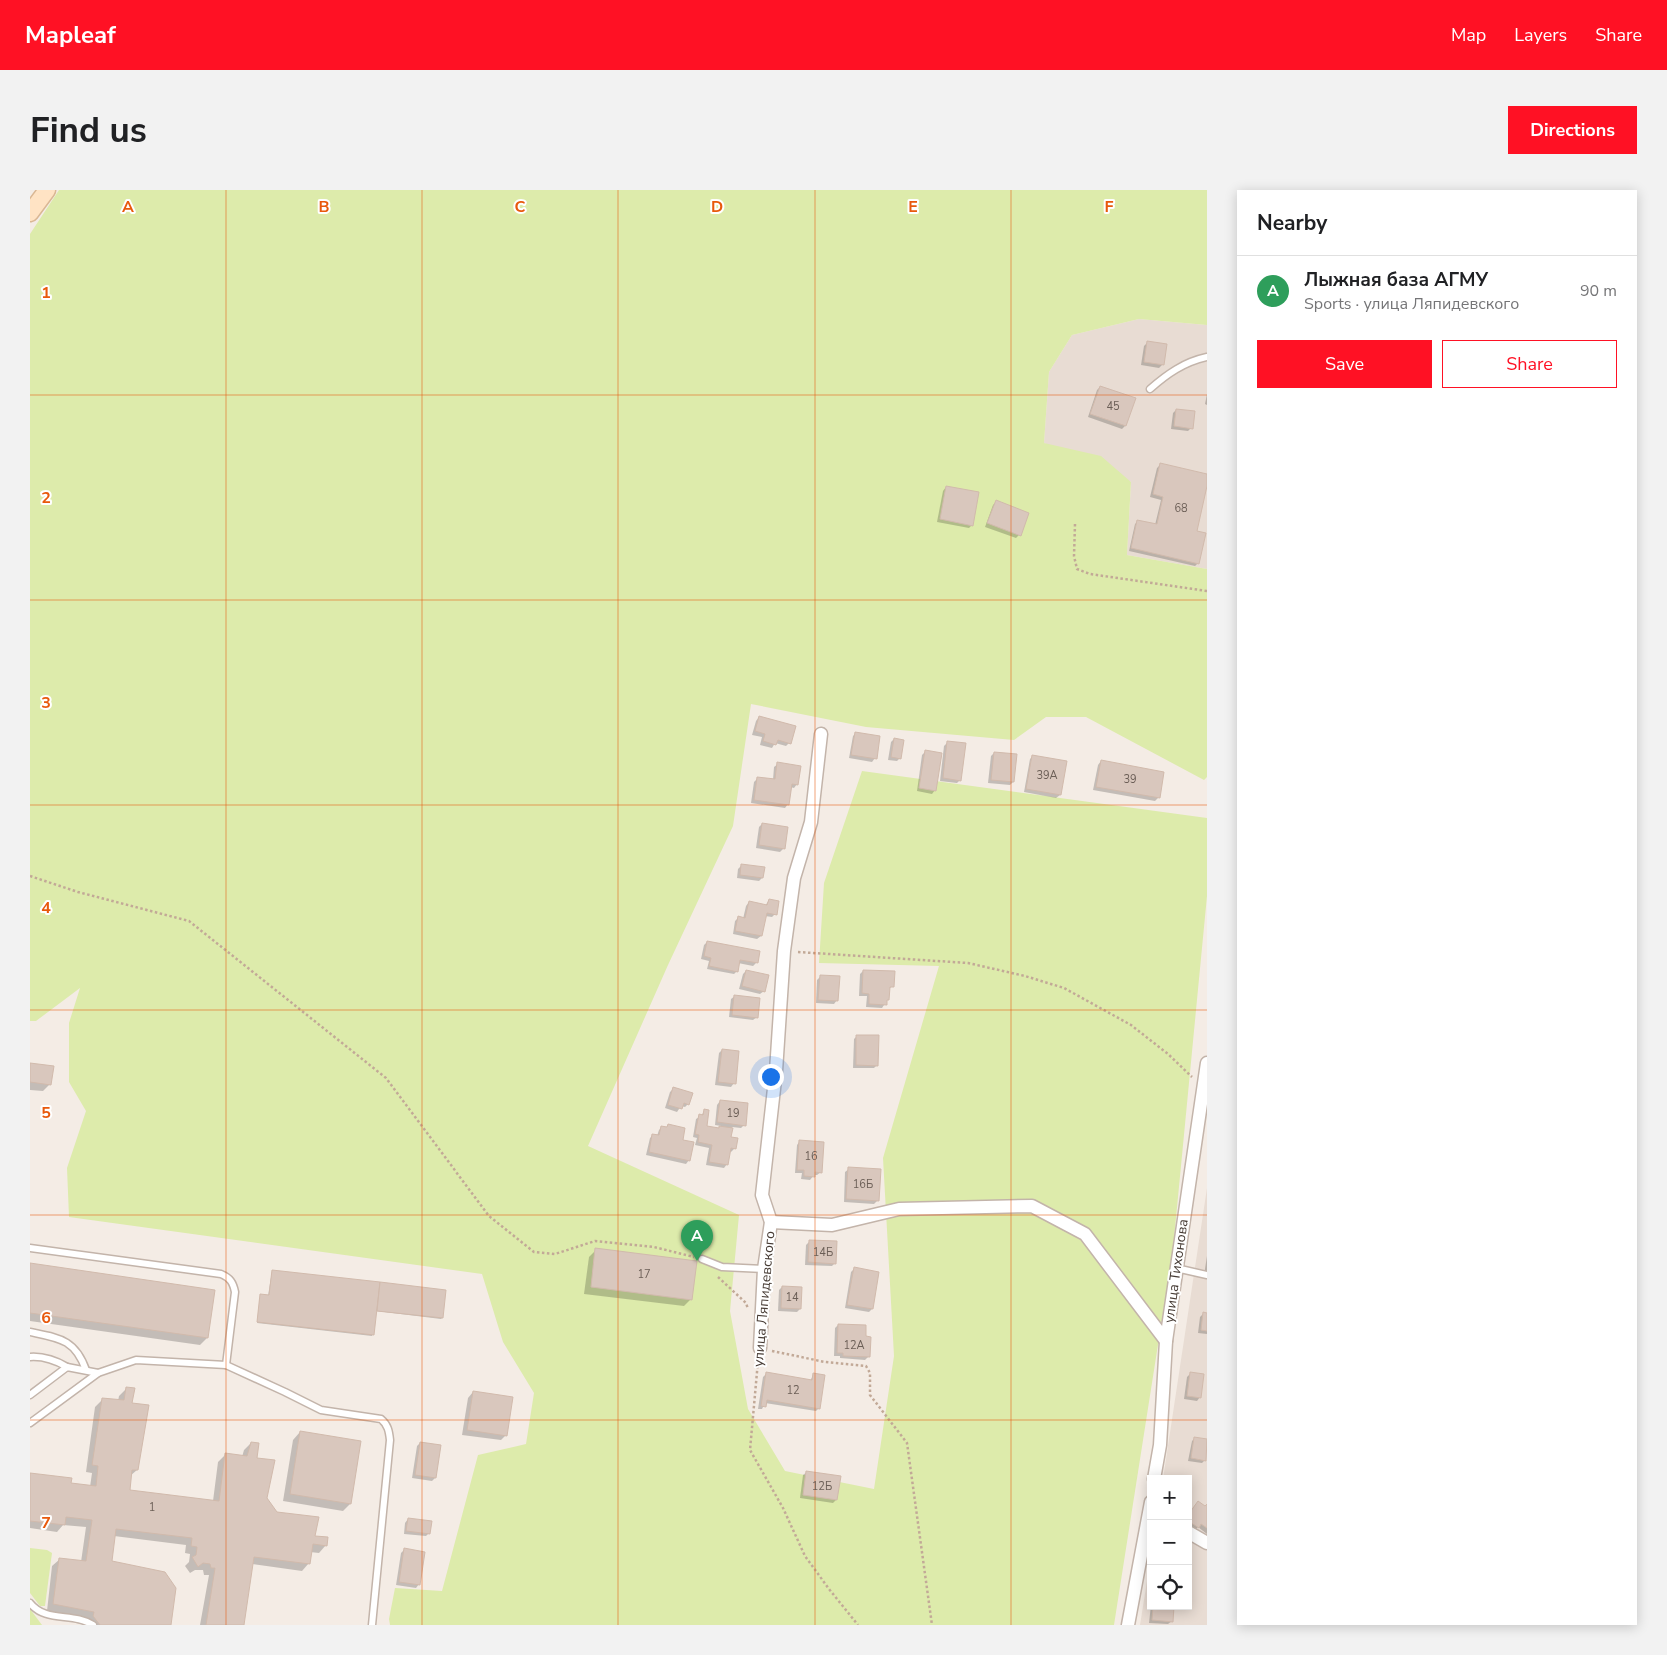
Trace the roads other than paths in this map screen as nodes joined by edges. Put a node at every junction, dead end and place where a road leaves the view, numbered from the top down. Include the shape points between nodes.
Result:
1 (47, 190) edge
2 (30, 213) edge
3 (1207, 357) edge
4 (1150, 390) dead end
5 (821, 734) dead end
6 (1207, 1063) edge
7 (1204, 1096) edge
8 (771, 1222) junction
9 (30, 1248) edge
10 (702, 1259) road end
11 (1176, 1268) junction
12 (764, 1269) junction
13 (1207, 1275) edge
14 (30, 1332) edge
15 (1166, 1341) junction
16 (760, 1348) road end
17 (30, 1357) edge
18 (226, 1365) junction
19 (68, 1366) junction
20 (86, 1370) junction
21 (98, 1373) junction
22 (30, 1395) edge
23 (30, 1423) edge
24 (1155, 1475) edge
25 (1147, 1531) edge
26 (1192, 1534) edge
27 (1207, 1543) edge
28 (30, 1603) edge
29 (93, 1625) edge
30 (372, 1625) edge
31 (1128, 1625) edge

1 - 2 street
3 - 4 lane via 1183,365
5 - 8 street, улица Ляпидевского via 811,822 794,878 784,951 776,1071 762,1194
6 - 7 street, улица Тихонова
7 - 11 street, улица Тихонова
8 - 12 street, улица Ляпидевского
8 - 15 street via 832,1225 900,1209 1032,1206 1085,1234
9 - 18 lane via 228,1277 234,1292
10 - 12 lane via 722,1267
11 - 13 lane
11 - 15 street, улица Тихонова
12 - 16 street, улица Ляпидевского
14 - 20 lane via 70,1343
15 - 24 street, улица Тихонова via 1160,1445
17 - 19 lane via 38,1356
18 - 21 lane via 136,1360
18 - 30 lane via 321,1410 381,1419 385,1423 390,1440
19 - 20 lane
19 - 22 lane
20 - 21 lane
21 - 23 lane
25 - 31 street
26 - 27 street
28 - 29 lane via 44,1614 79,1618

